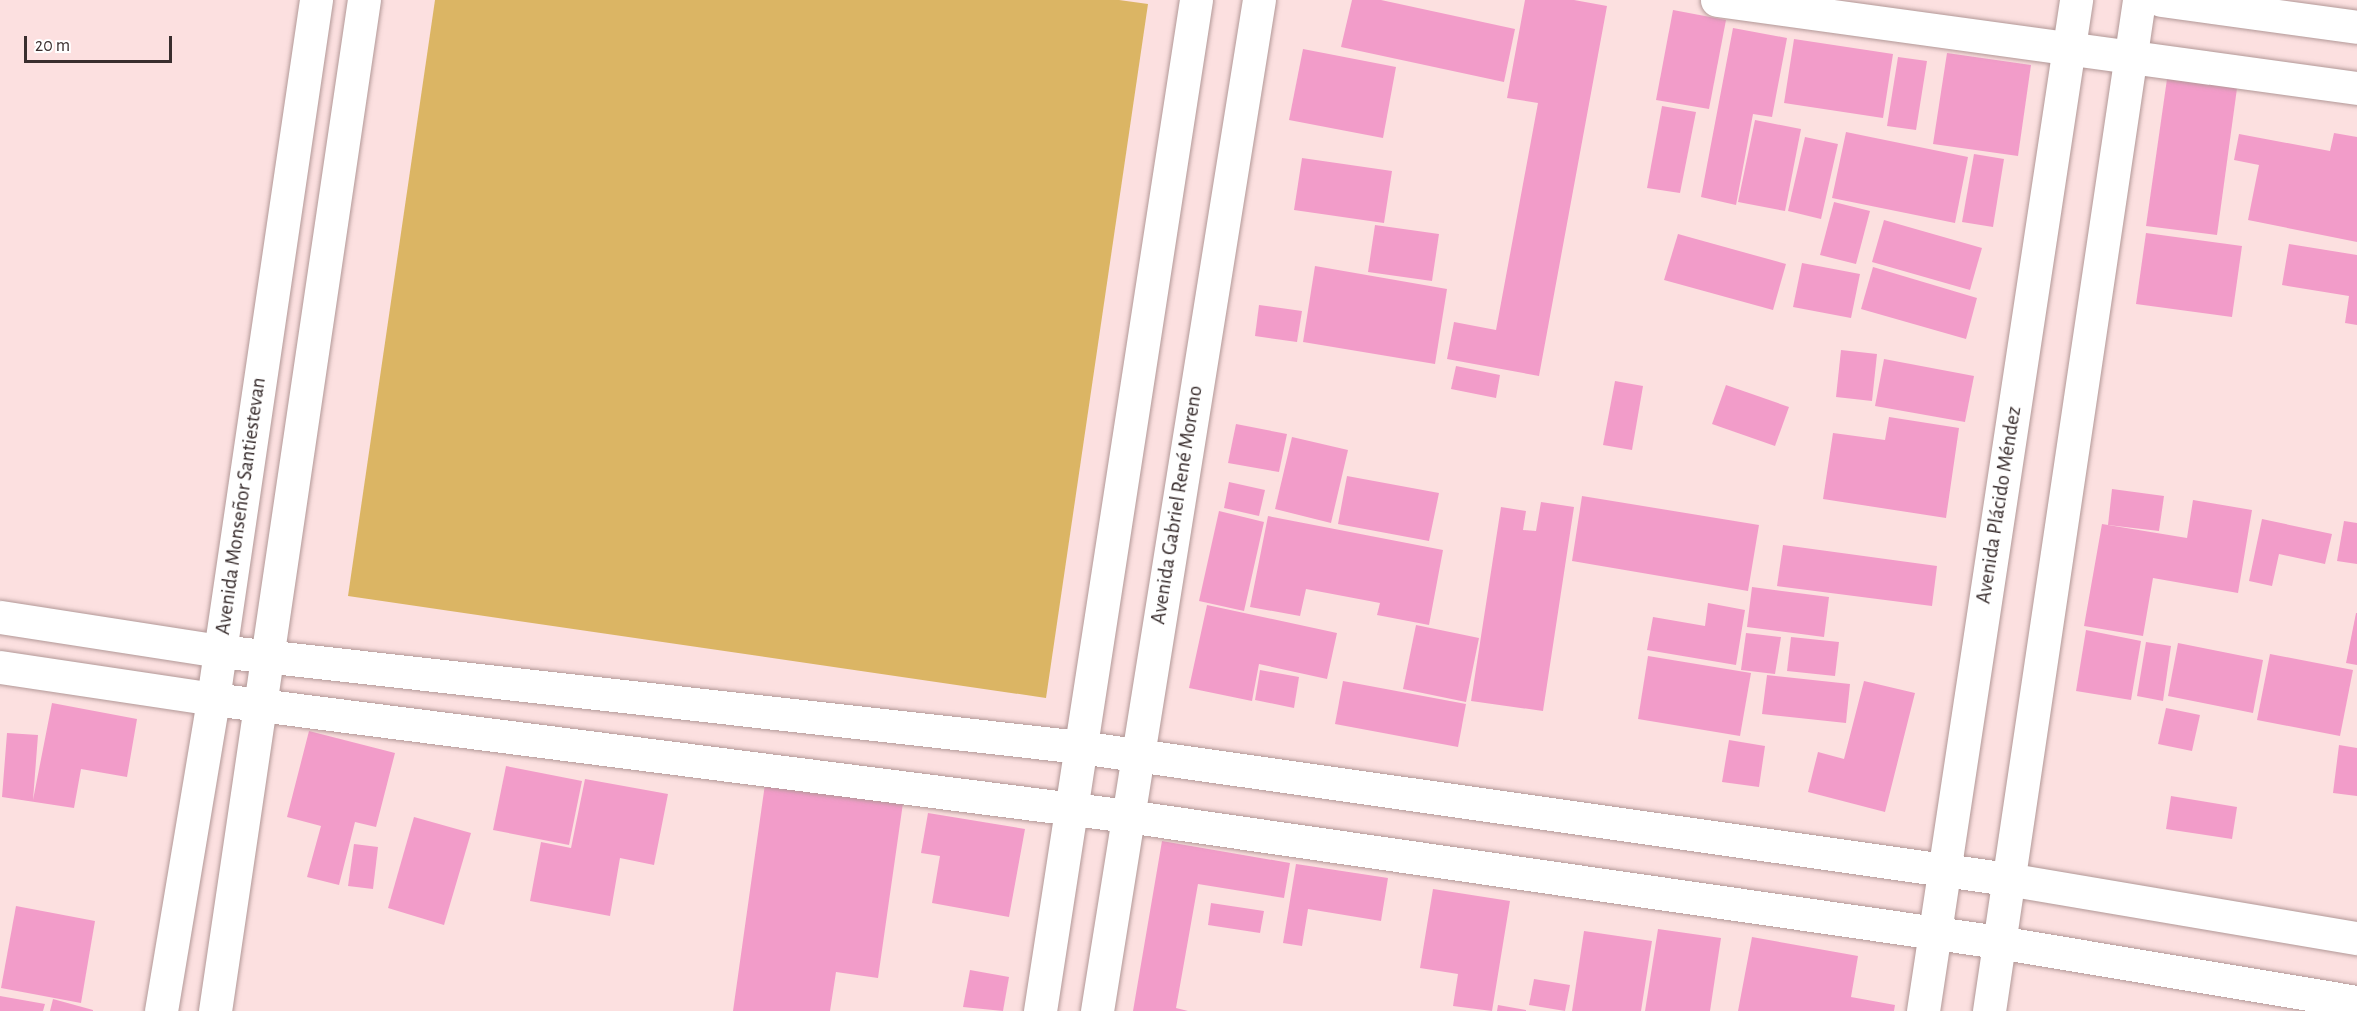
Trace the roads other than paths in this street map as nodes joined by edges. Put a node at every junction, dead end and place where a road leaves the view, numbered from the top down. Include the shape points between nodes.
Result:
1 (316, 0) edge
2 (364, 0) edge
3 (1196, 0) edge
4 (1259, 0) edge
5 (1717, 0) edge
6 (2076, 0) edge
7 (2139, 0) edge
8 (2161, 0) edge
9 (2357, 27) edge
10 (2069, 48) junction
11 (2131, 57) junction
12 (2357, 88) edge
13 (0, 617) edge
14 (219, 651) junction
15 (264, 653) junction
16 (0, 667) edge
17 (213, 699) junction
18 (260, 702) junction
19 (1080, 747) junction
20 (1136, 757) junction
21 (1071, 809) junction
22 (1127, 816) junction
23 (1943, 871) junction
24 (2007, 879) junction
25 (1934, 933) junction
26 (2357, 938) edge
27 (1998, 942) junction
28 (2357, 1002) edge
29 (160, 1011) edge
30 (214, 1011) edge
31 (1040, 1011) edge
32 (1097, 1011) edge
33 (1923, 1011) edge
34 (1989, 1011) edge

1 - 14 street, Avenida Monseñor Santiestevan
2 - 15 street, Avenida Monseñor Santiestevan
3 - 19 street
4 - 20 street, Avenida Gabriel René Moreno
5 - 10 street
6 - 10 street, Avenida Plácido Méndez
7 - 11 street
8 - 9 street
10 - 11 street
10 - 23 street, Avenida Plácido Méndez
11 - 12 street
11 - 24 street
13 - 14 street
14 - 15 street
14 - 17 street, Avenida Monseñor Santiestevan
15 - 18 street, Avenida Monseñor Santiestevan
15 - 19 street
16 - 17 street
17 - 18 street
17 - 29 street, Avenida Monseñor Santiestevan
18 - 21 street
18 - 30 street, Avenida Monseñor Santiestevan
19 - 20 street
19 - 21 street
20 - 22 street, Avenida Gabriel René Moreno
20 - 23 street
21 - 22 street
21 - 31 street
22 - 25 street
22 - 32 street, Avenida Gabriel René Moreno
23 - 24 street
23 - 25 street, Avenida Plácido Méndez
24 - 26 street
24 - 27 street
25 - 27 street
25 - 33 street, Avenida Plácido Méndez
27 - 28 street
27 - 34 street

